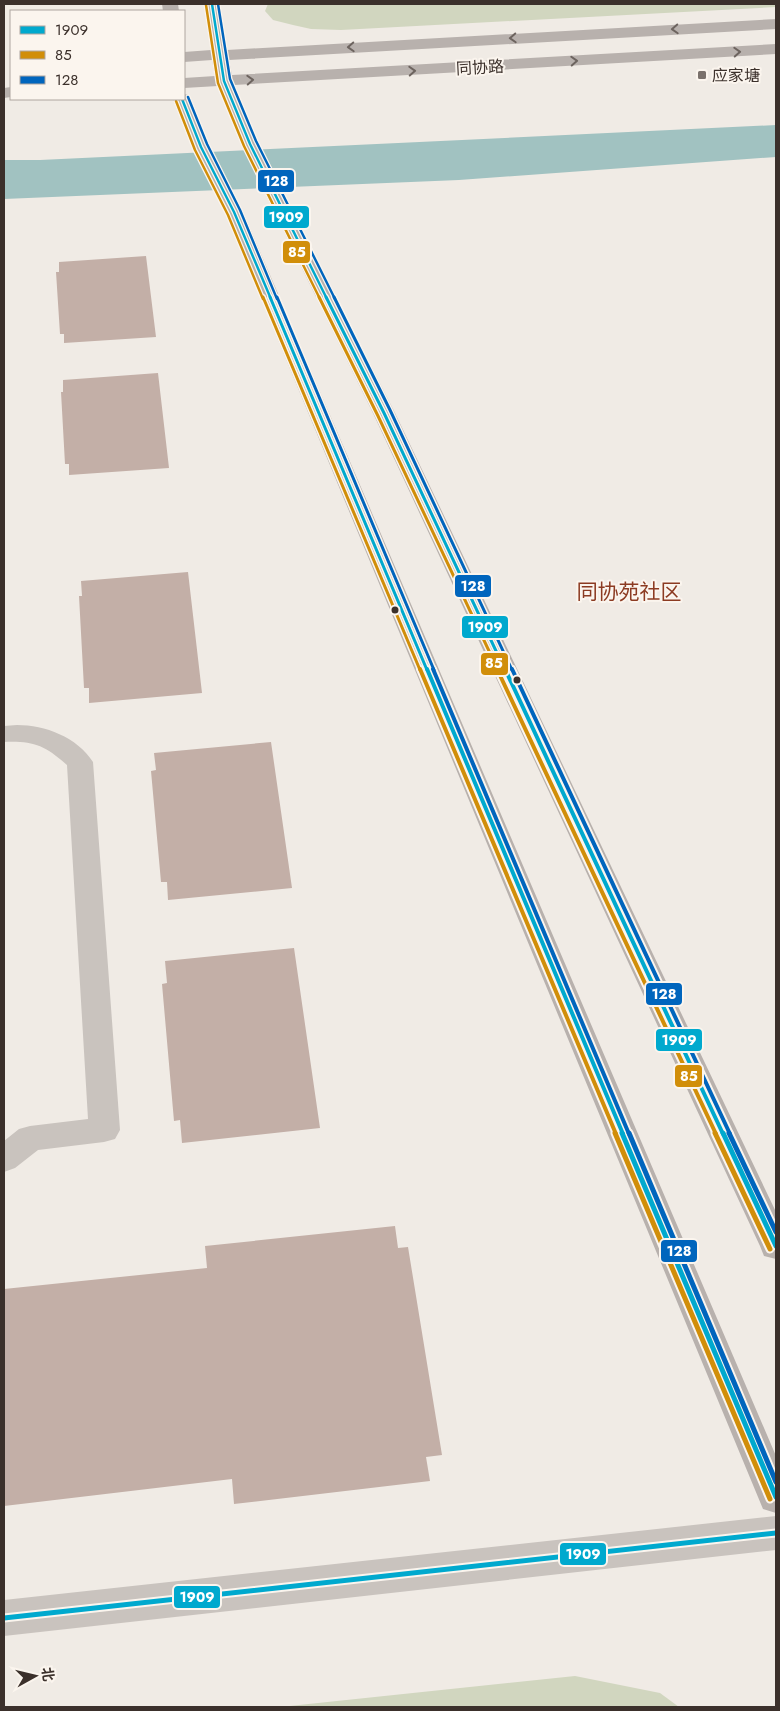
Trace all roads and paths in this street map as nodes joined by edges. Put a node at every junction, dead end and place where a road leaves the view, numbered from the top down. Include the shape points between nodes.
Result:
1 (212, 4) edge
2 (776, 24) edge
3 (776, 49) edge
4 (219, 55) junction
5 (185, 57) edge
6 (224, 81) junction
7 (185, 83) edge
8 (182, 100) edge
9 (4, 734) edge
10 (4, 1158) edge
11 (776, 1246) edge
12 (776, 1496) edge
13 (776, 1533) edge
14 (4, 1618) edge

1 - 4 main road
2 -> 4 main road, 同协路
6 -> 3 main road, 同协路
4 - 5 main road, 同协路
4 - 6 main road
6 - 7 main road, 同协路
6 - 11 main road via 250,144 384,413
8 - 12 main road via 201,147 234,212
9 - 10 street via 26,732 57,741 80,762 104,1130 30,1138
13 - 14 street

